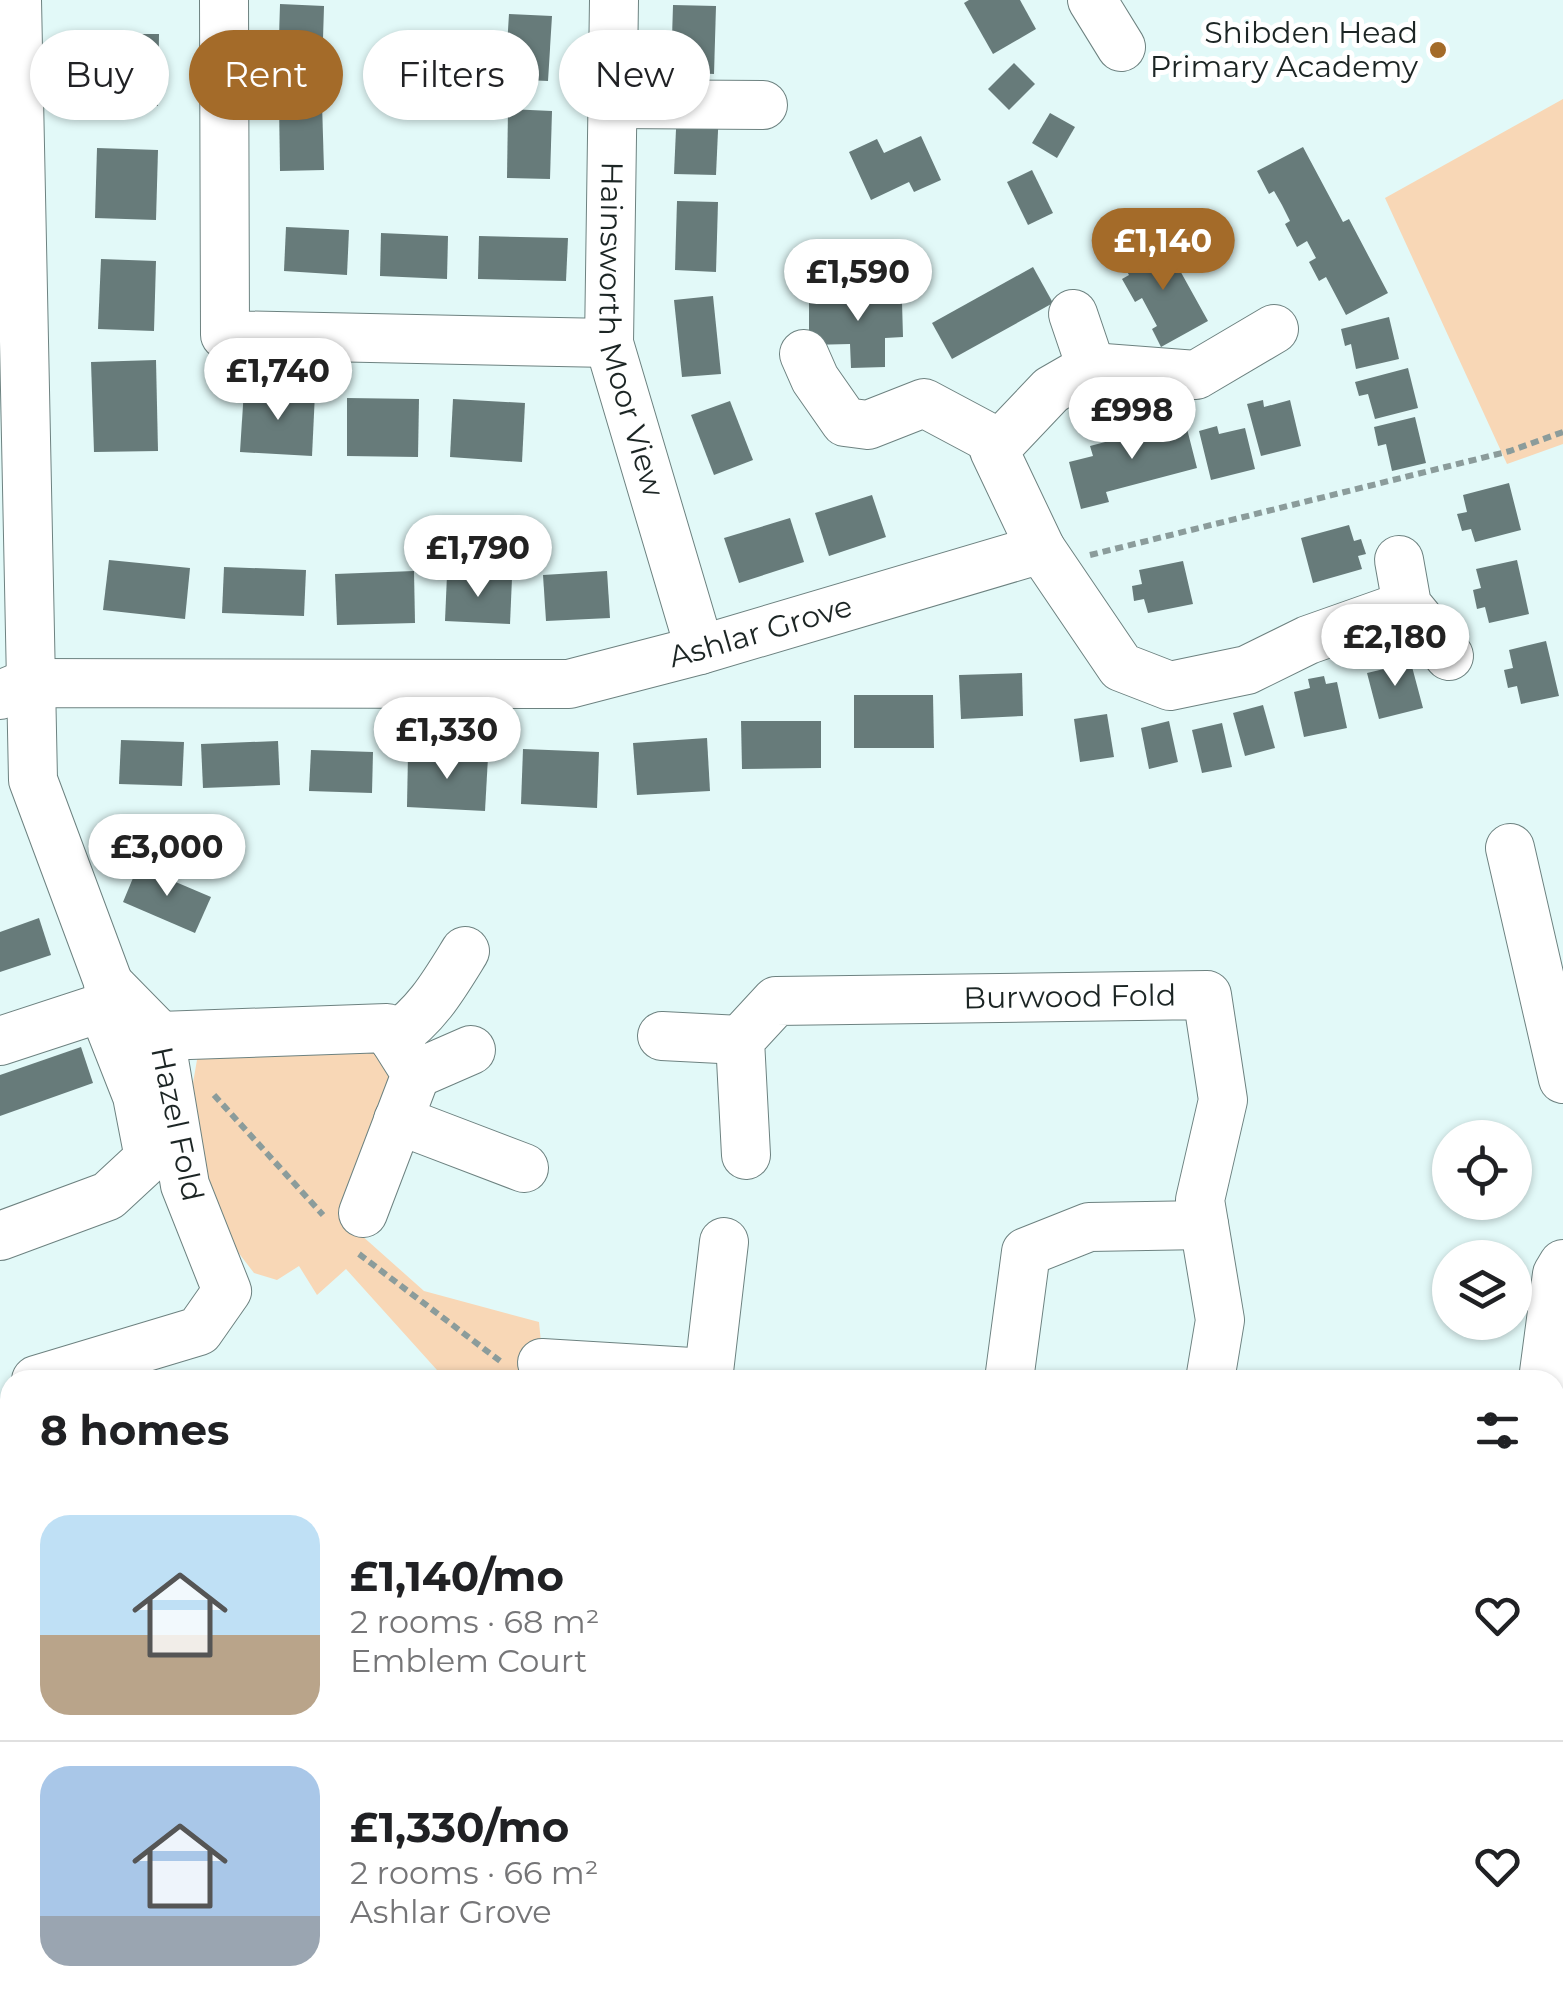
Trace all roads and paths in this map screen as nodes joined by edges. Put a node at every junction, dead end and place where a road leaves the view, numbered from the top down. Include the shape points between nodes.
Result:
1 (17, 0) edge
2 (224, 0) edge
3 (614, 0) edge
4 (1092, 0) edge
5 (613, 30) edge
6 (1121, 47) dead end
7 (710, 105) edge
8 (763, 105) dead end
9 (612, 120) edge
10 (1073, 314) dead end
11 (1274, 330) dead end
12 (609, 343) junction
13 (804, 354) dead end
14 (1091, 366) junction
15 (1563, 432) edge
16 (999, 443) junction
17 (1046, 557) junction
18 (700, 650) junction
19 (1448, 656) dead end
20 (14, 689) edge
21 (1510, 848) dead end
22 (465, 951) dead end
23 (105, 995) junction
24 (160, 1036) junction
25 (662, 1036) dead end
26 (740, 1040) junction
27 (0, 1041) edge
28 (471, 1050) dead end
29 (404, 1056) junction
30 (1563, 1079) edge
31 (398, 1120) junction
32 (746, 1155) dead end
33 (524, 1168) dead end
34 (363, 1213) dead end
35 (1204, 1225) junction
36 (0, 1236) edge
37 (724, 1242) dead end
38 (1563, 1264) edge
39 (542, 1362) dead end
40 (146, 1364) edge
41 (105, 1370) edge
42 (637, 1370) edge
43 (709, 1370) edge
44 (1009, 1370) edge
45 (1212, 1370) edge
46 (1545, 1370) edge

1 - 20 street
2 - 12 street via 225,335
3 - 5 street, Hainsworth Moor View
4 - 6 street
7 - 8 street
9 - 12 street, Hainsworth Moor View
10 - 14 street
11 - 14 street via 1196,374
12 - 18 street, Hainsworth Moor View
13 - 16 street via 845,422 868,425 924,403
14 - 16 street via 1051,390
15 - 17 path via 1510,451
16 - 17 street via 994,450
17 - 18 street, Ashlar Grove
17 - 19 street via 1121,667 1170,686 1247,670 1403,582
18 - 20 street, Ashlar Grove via 569,684
20 - 23 street via 33,780
21 - 30 street
22 - 29 street via 412,1025
23 - 24 street, Hazel Fold
23 - 27 street
23 - 36 street via 149,1158 108,1196
24 - 29 street via 386,1028
24 - 40 street, Hazel Fold via 185,1184 227,1290 199,1331
25 - 26 street
26 - 32 street
26 - 35 street, Burwood Fold via 776,1001 1206,995 1223,1100 1200,1200
28 - 29 street
29 - 31 street
31 - 33 street
31 - 34 street
35 - 44 street via 1089,1227 1026,1252
35 - 45 street, Burwood Fold via 1220,1320
37 - 43 street
38 - 46 street
39 - 42 street
40 - 41 street, Hazel Fold

